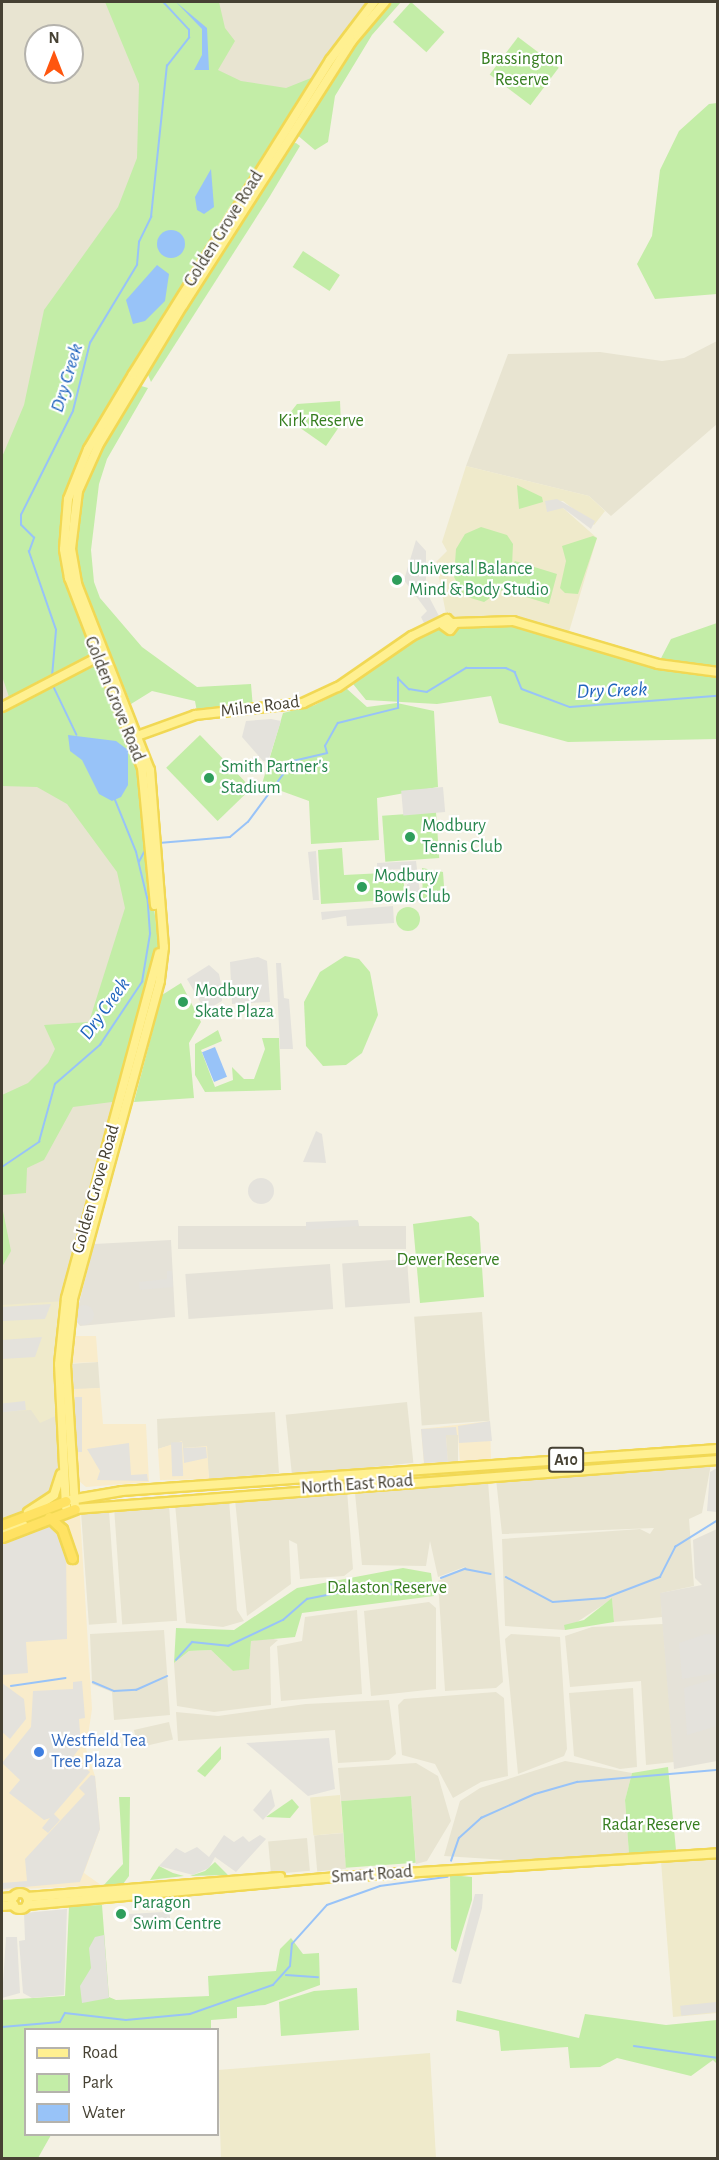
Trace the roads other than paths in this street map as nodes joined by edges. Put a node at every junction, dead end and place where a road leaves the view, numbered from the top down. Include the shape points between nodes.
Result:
1 (374, 2) edge
2 (384, 2) edge
3 (101, 656) junction
4 (717, 672) edge
5 (2, 707) edge
6 (140, 735) junction
7 (132, 739) junction
8 (149, 810) junction
9 (717, 1449) edge
10 (717, 1460) edge
11 (67, 1463) junction
12 (92, 1495) junction
13 (70, 1505) junction
14 (21, 1516) junction
15 (49, 1516) junction
16 (30, 1523) junction
17 (2, 1526) edge
18 (2, 1537) edge
19 (72, 1558) dead end
20 (717, 1851) edge
21 (2, 1898) edge
22 (14, 1901) junction
23 (27, 1901) junction
24 (2, 1906) edge

1 - 3 main road, Golden Grove Road via 321,74 75,474 64,549 78,609
2 - 3 main road, Golden Grove Road via 290,137 89,462 78,491 71,549 77,584
3 - 5 main road
3 - 6 main road, Golden Grove Road
3 - 7 main road, Golden Grove Road
4 - 6 main road, Milne Road via 658,664 519,622 454,623 449,619 403,641 338,687 303,703 195,715
6 - 7 main road, Milne Road
6 - 8 main road, Golden Grove Road
7 - 8 main road, Golden Grove Road
8 - 11 main road, Golden Grove Road via 161,946 141,1037 66,1298 59,1364
9 - 12 main road, North East Road / A10
10 - 13 main road, North East Road / A10
11 - 12 main road via 78,1487
11 - 13 main road, Golden Grove Road
11 - 14 main road via 54,1495
12 - 13 main road, North East Road / A10
13 - 14 highway, North East Road / A10
13 - 15 highway, North East Road / A10
14 - 17 highway, North East Road / A10
15 - 16 highway, North East Road / A10
15 - 19 highway via 62,1529
16 - 17 main road
16 - 18 highway, North East Road / A10
20 - 23 main road, Smart Road
21 - 22 main road
22 - 23 main road
22 - 23 main road
22 - 24 main road

